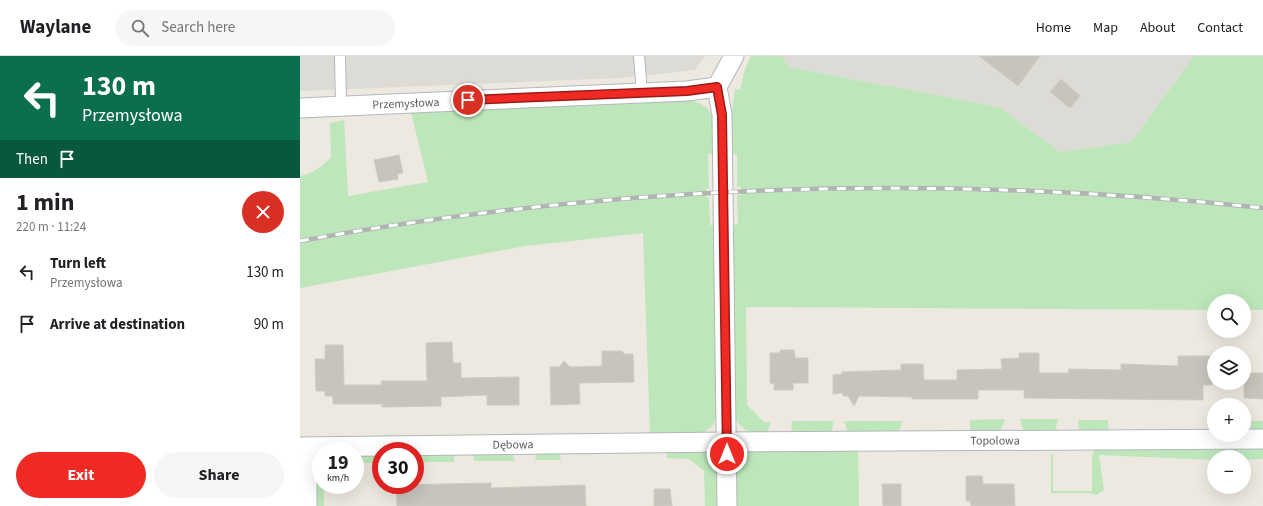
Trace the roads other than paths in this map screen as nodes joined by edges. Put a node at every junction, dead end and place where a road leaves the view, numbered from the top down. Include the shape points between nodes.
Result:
1 (340, 56) edge
2 (639, 56) edge
3 (734, 56) edge
4 (717, 87) junction
5 (642, 92) junction
6 (341, 106) junction
7 (300, 108) edge
8 (1263, 439) edge
9 (727, 442) junction
10 (303, 447) edge
11 (308, 506) edge
12 (727, 506) edge

1 - 6 lane
2 - 5 lane
3 - 4 street
4 - 5 street, Przemysłowa
4 - 9 street via 722,115
5 - 6 street, Przemysłowa
6 - 7 street, Przemysłowa
8 - 9 street, Topolowa
9 - 10 street, Dębowa
9 - 12 street
10 - 11 street

